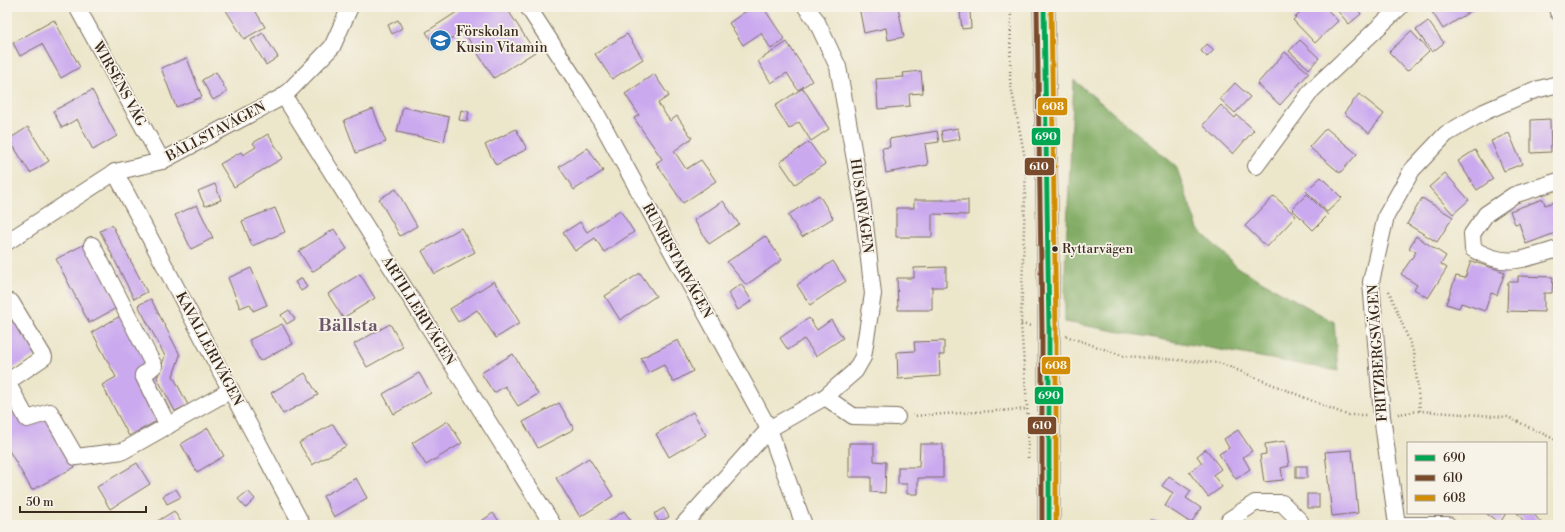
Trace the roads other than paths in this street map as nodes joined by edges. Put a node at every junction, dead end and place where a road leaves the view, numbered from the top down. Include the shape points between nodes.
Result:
1 (77, 7) edge
2 (350, 7) edge
3 (528, 7) edge
4 (806, 7) edge
5 (1044, 7) edge
6 (1400, 7) edge
7 (1557, 7) edge
8 (1558, 12) edge
9 (1558, 84) edge
10 (284, 96) junction
11 (162, 161) junction
12 (1256, 166) dead end
13 (116, 172) junction
14 (1558, 181) edge
15 (7, 242) edge
16 (92, 244) dead end
17 (1558, 249) edge
18 (11, 302) dead end
19 (7, 382) edge
20 (231, 390) junction
21 (825, 397) junction
22 (897, 417) road end
23 (168, 426) junction
24 (769, 429) junction
25 (302, 525) edge
26 (553, 525) edge
27 (683, 525) edge
28 (804, 525) edge
29 (1049, 525) edge
30 (1228, 525) edge
31 (1300, 525) edge
32 (1398, 525) edge
33 (1448, 525) edge

1 - 11 street, WIRSÉNS VÄG
2 - 10 street, BÄLLSTAVÄGEN via 332,46
3 - 24 street, RUNRISTARVÄGEN via 593,108
4 - 21 street, HUSARVÄGEN via 816,20 838,67 862,198 872,294 863,357 855,371
5 - 29 main road
6 - 12 street via 1312,90
7 - 8 street
9 - 32 street, FRITZBERGSVÄGEN via 1532,91 1484,112 1446,134 1412,170 1386,216 1371,282 1382,416
10 - 11 street, BÄLLSTAVÄGEN
10 - 26 street, ARTILLERIVÄGEN
11 - 13 street, BÄLLSTAVÄGEN
13 - 15 street, BÄLLSTAVÄGEN
13 - 20 street, KAVALLERIVÄGEN
14 - 17 street via 1514,195 1486,214 1472,234 1473,249 1496,260 1511,262
16 - 23 street via 154,366 143,375
18 - 19 street via 44,357
19 - 23 street via 27,419 50,412 76,457 123,451
20 - 23 street
20 - 25 street, KAVALLERIVÄGEN
21 - 22 street via 853,416
21 - 24 street, HUSARVÄGEN
24 - 27 street, HUSARVÄGEN
24 - 28 street, RUNRISTARVÄGEN
30 - 31 street via 1229,520 1255,503 1282,503 1300,521
32 - 33 street, FRITZBERGSVÄGEN

